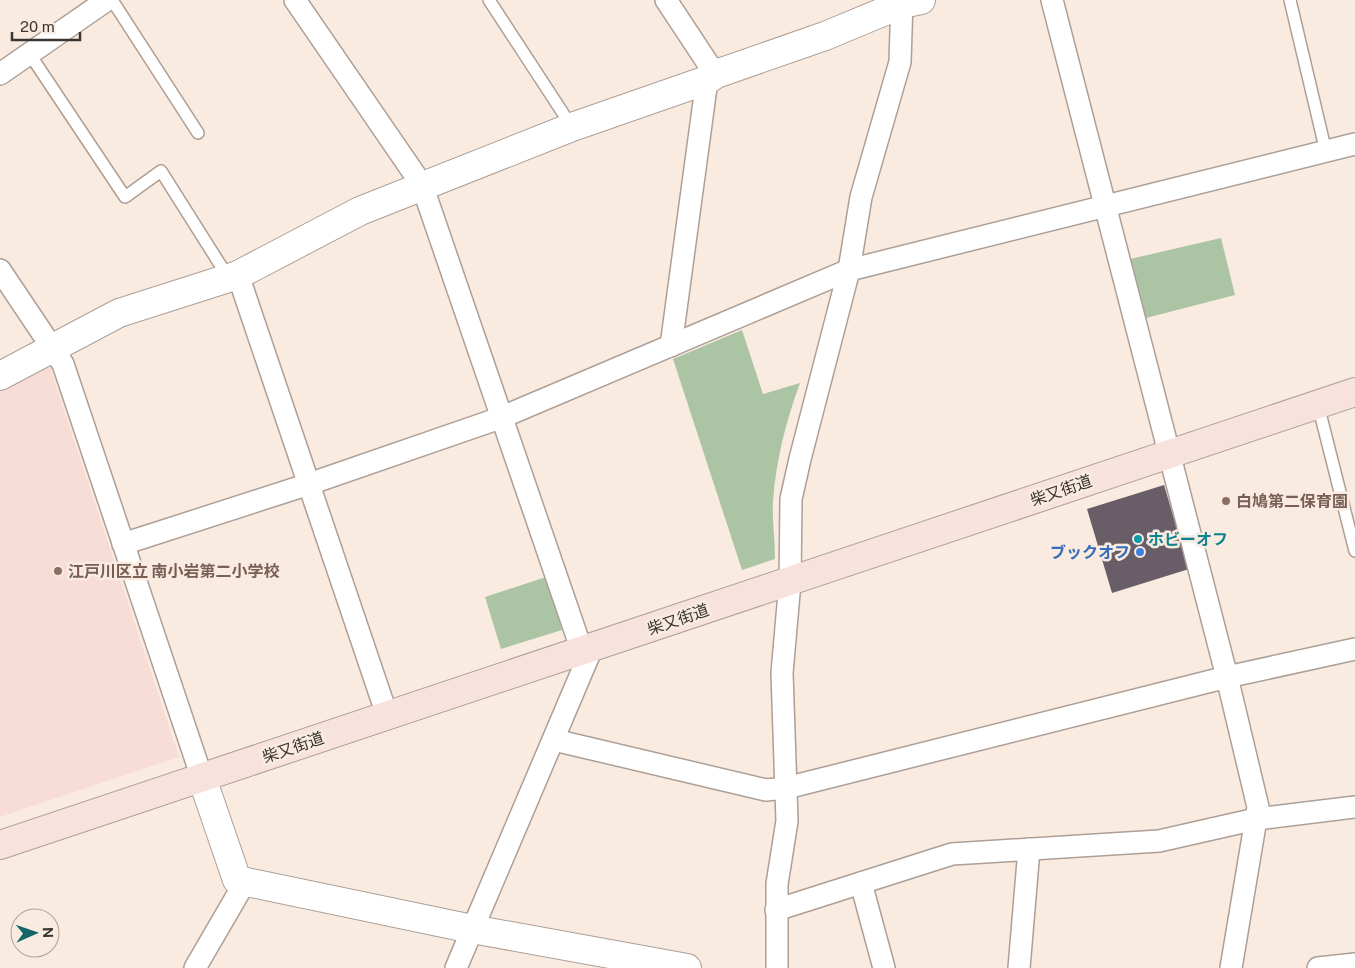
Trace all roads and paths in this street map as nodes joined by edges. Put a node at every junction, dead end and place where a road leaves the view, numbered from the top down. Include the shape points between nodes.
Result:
1 (107, 0) edge
2 (112, 0) edge
3 (295, 0) edge
4 (489, 0) edge
5 (666, 0) edge
6 (1052, 0) edge
7 (1290, 0) edge
8 (908, 1) edge
9 (30, 54) junction
10 (0, 74) edge
11 (707, 80) junction
12 (572, 127) junction
13 (198, 133) dead end
14 (1355, 144) edge
15 (1326, 152) junction
16 (422, 185) junction
17 (1106, 207) junction
18 (0, 270) edge
19 (849, 270) junction
20 (234, 276) junction
21 (670, 346) junction
22 (53, 347) junction
23 (0, 376) edge
24 (1355, 392) edge
25 (1318, 404) junction
26 (500, 418) junction
27 (1169, 453) junction
28 (309, 484) junction
29 (123, 544) junction
30 (1355, 551) edge
31 (790, 582) junction
32 (1355, 649) edge
33 (587, 650) junction
34 (1227, 677) junction
35 (386, 715) junction
36 (554, 740) junction
37 (202, 778) junction
38 (786, 788) junction
39 (1355, 807) edge
40 (1256, 819) junction
41 (0, 845) edge
42 (1029, 849) junction
43 (245, 882) junction
44 (861, 883) junction
45 (776, 910) junction
46 (472, 929) junction
47 (1355, 964) edge
48 (653, 965) edge
49 (195, 968) edge
50 (456, 968) edge
51 (687, 968) edge
52 (777, 968) edge
53 (884, 968) edge
54 (1019, 968) edge
55 (1230, 968) edge
56 (1318, 968) edge

1 - 9 street
2 - 13 lane
3 - 16 street
4 - 12 lane
5 - 11 street via 709,65
6 - 17 street
7 - 15 lane
8 - 11 street
8 - 19 street via 900,62 861,197
9 - 10 street
9 - 20 lane via 125,196 162,171 221,266
11 - 12 street
11 - 21 street
12 - 16 street
14 - 15 street
15 - 17 street
16 - 20 street via 360,210
16 - 26 street
17 - 19 street
17 - 27 street
18 - 22 street
19 - 21 street
19 - 31 street via 791,499
20 - 22 street via 119,313
20 - 28 street
21 - 26 street
22 - 23 street
22 - 29 street via 63,364
24 - 25 main road, 柴又街道
25 - 27 main road, 柴又街道
25 - 30 lane
26 - 28 street
26 - 33 street
27 - 31 main road, 柴又街道
27 - 34 street
28 - 29 street
28 - 35 street
29 - 37 street
31 - 33 main road, 柴又街道
31 - 38 street via 782,673
32 - 34 street
33 - 35 main road, 柴又街道
33 - 36 street
34 - 38 street
34 - 40 street via 1258,807
35 - 37 main road, 柴又街道
36 - 38 street via 766,790
36 - 46 street
37 - 41 main road, 柴又街道
37 - 43 street via 237,880
38 - 45 street via 788,821
39 - 40 street
40 - 42 street via 1159,841
40 - 55 street
42 - 44 street via 952,854
42 - 54 street
43 - 46 street
43 - 49 street
44 - 45 street
44 - 53 street
45 - 52 street
46 - 48 street
46 - 50 street
47 - 56 street
48 - 51 street

